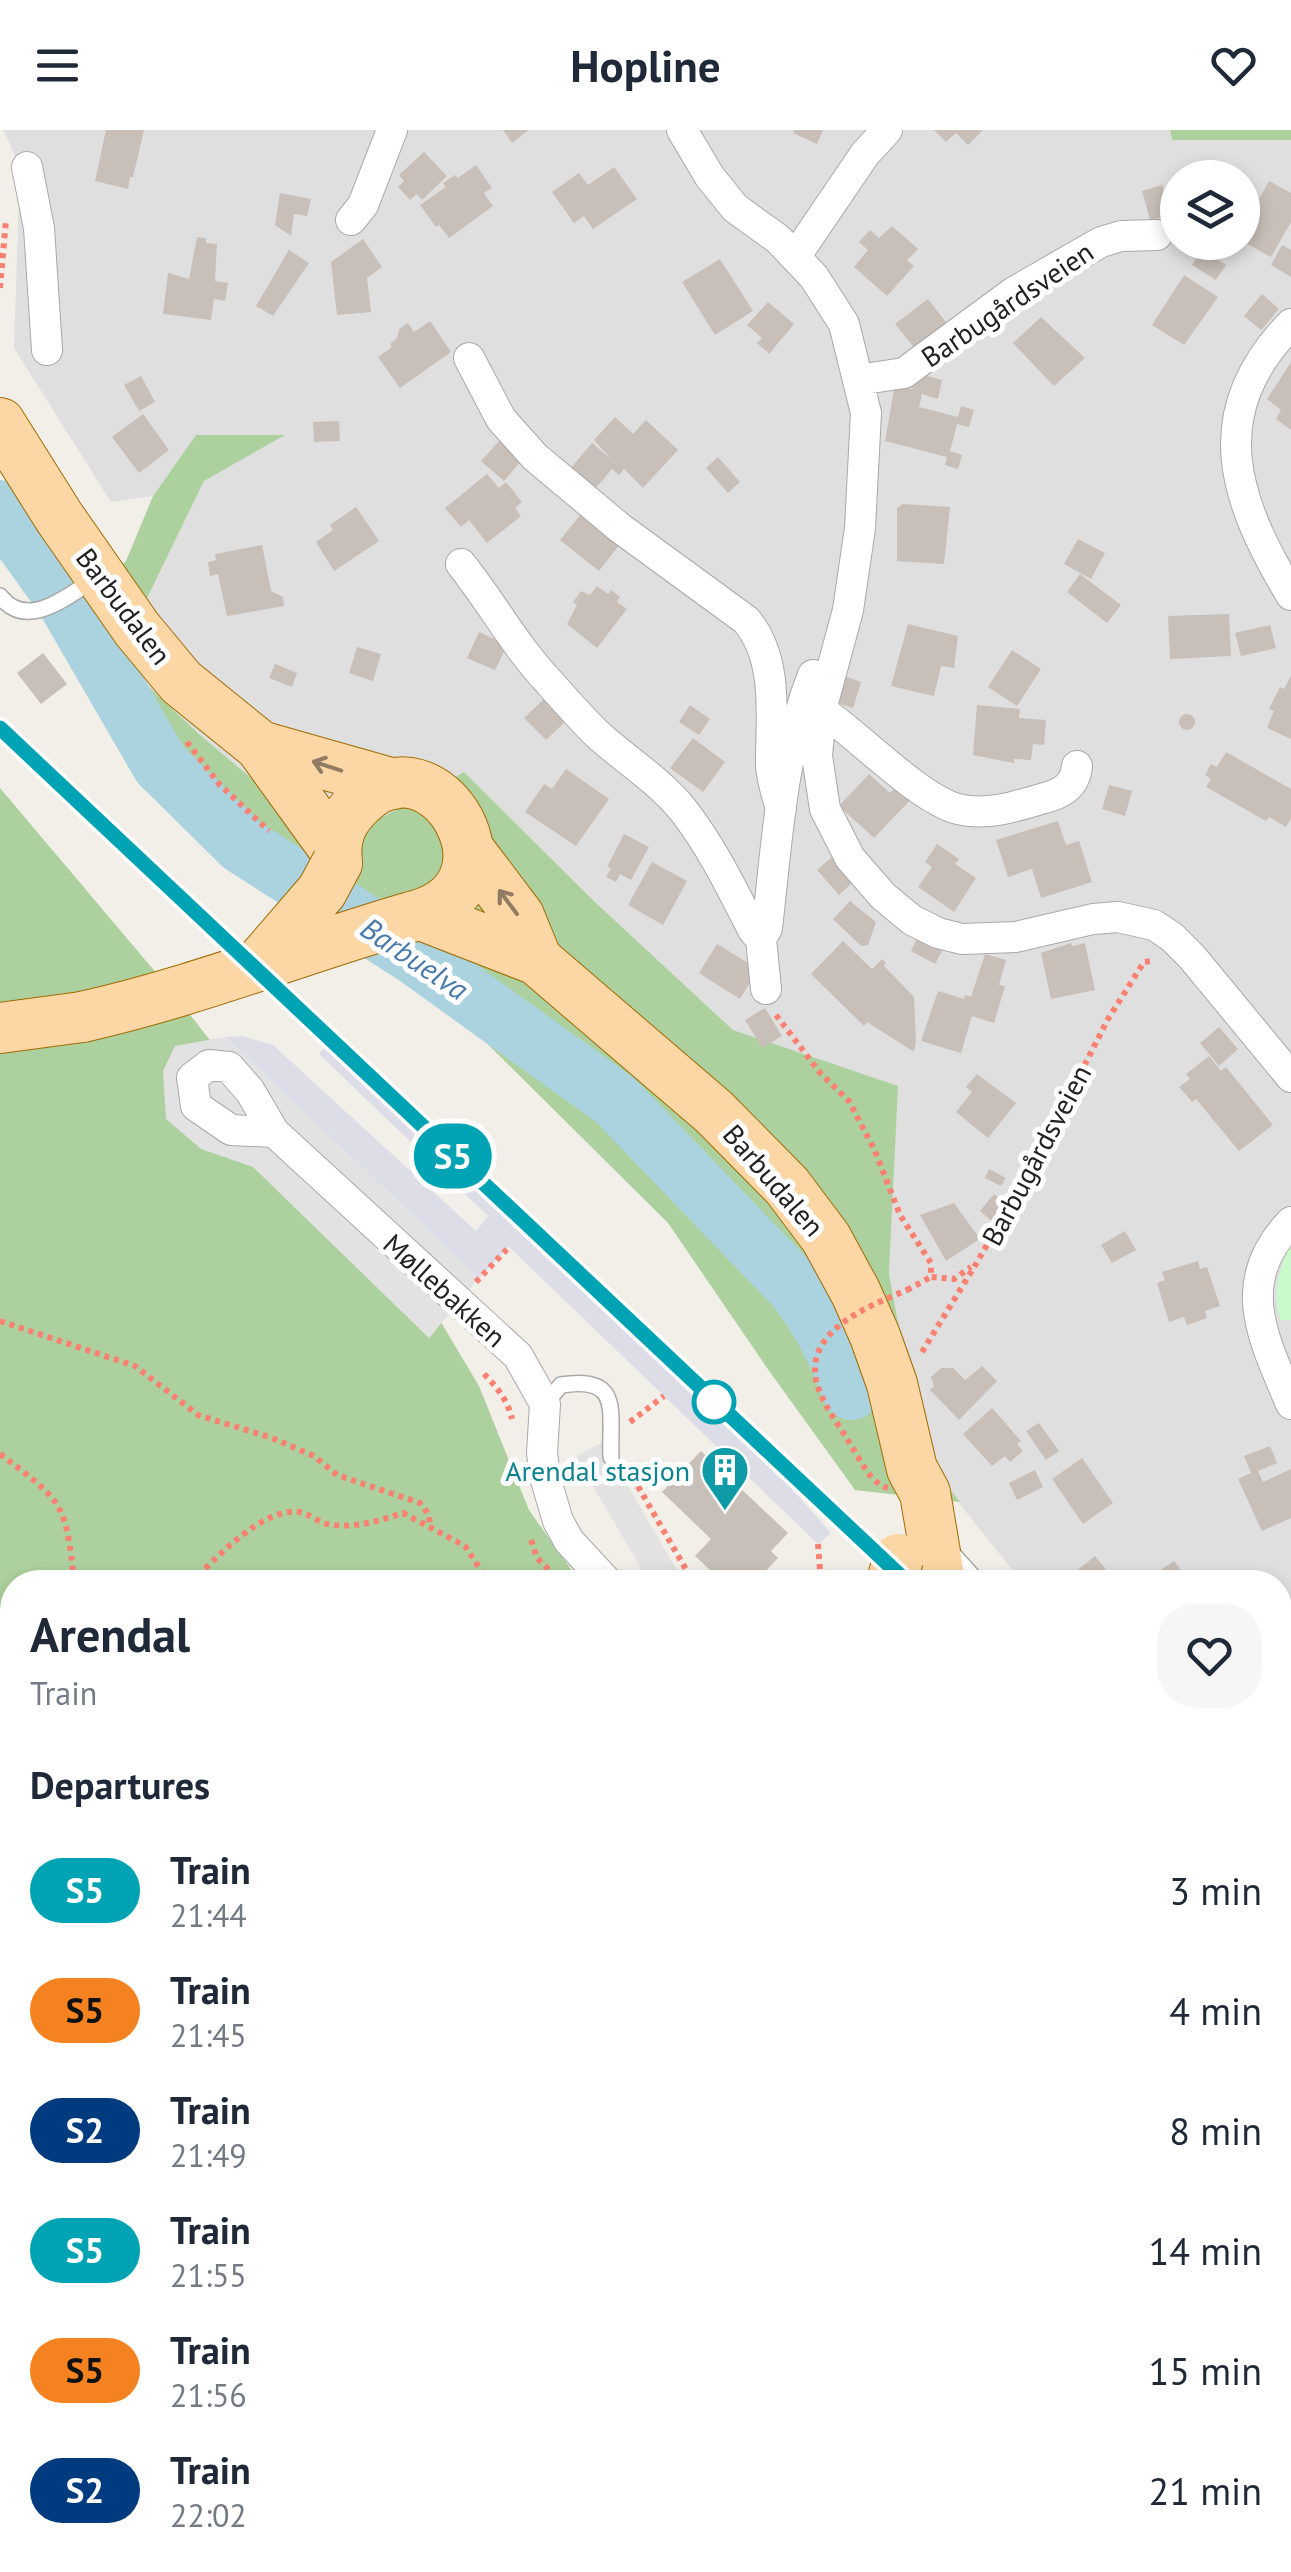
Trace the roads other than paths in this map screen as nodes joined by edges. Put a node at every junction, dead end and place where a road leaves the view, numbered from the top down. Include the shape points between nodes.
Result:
1 (392, 130) edge
2 (682, 130) edge
3 (887, 130) edge
4 (27, 167) dead end
5 (352, 220) dead end
6 (1157, 235) dead end
7 (794, 257) junction
8 (1291, 324) edge
9 (46, 350) dead end
10 (469, 358) dead end
11 (858, 380) junction
12 (0, 396) edge
13 (7, 433) edge
14 (461, 564) dead end
15 (89, 583) junction
16 (1291, 595) edge
17 (0, 596) edge
18 (840, 637) junction
19 (821, 710) junction
20 (260, 746) junction
21 (1077, 766) dead end
22 (394, 784) junction
23 (780, 809) junction
24 (469, 850) junction
25 (336, 856) junction
26 (416, 916) junction
27 (761, 939) junction
28 (536, 960) junction
29 (259, 964) junction
30 (766, 989) road end
31 (0, 1028) edge
32 (1291, 1078) edge
33 (274, 1132) dead end
34 (1291, 1222) edge
35 (545, 1404) junction
36 (1291, 1404) edge
37 (610, 1456) dead end
38 (900, 1478) junction
39 (596, 1570) edge
40 (927, 1570) edge
41 (929, 1570) edge

1 - 5 street
2 - 7 street via 735,208
3 - 7 street
4 - 9 street via 39,228
6 - 11 street, Barbugårdsveien via 1101,242 1014,292 904,373
7 - 11 street via 844,324
8 - 16 street via 1262,358 1240,405 1236,440 1245,507
10 - 23 street via 500,419 535,456 756,632 768,668 770,767
11 - 18 street via 866,413 860,528
12 - 13 main road, Barbudalen
13 - 15 main road, Barbudalen
14 - 27 street via 547,680 681,808
15 - 17 lane via 38,612 6,605
15 - 20 main road, Barbudalen via 181,682
18 - 19 street
18 - 23 street via 820,656 806,692
19 - 21 street via 933,798 960,810 1003,810 1056,795 1071,785
19 - 32 street via 818,782 836,836 882,896 912,920 938,933 986,940 1118,916 1154,926 1192,957
22 -> 20 main road, Barbudalen
20 - 25 main road, Barbudalen
22 - 24 main road via 430,790 455,810
22 - 25 main road via 368,794 346,816
23 - 27 street
24 - 26 main road via 459,886 444,903
28 -> 24 main road, Barbudalen via 519,916
25 - 26 main road, bridge via 349,891 370,909
25 - 29 main road, bridge via 322,892
26 - 28 main road, Barbudalen
26 - 29 main road, bridge
27 - 30 street
28 - 38 main road, Barbudalen via 750,1145 826,1238 892,1384
29 - 31 main road, bridge via 148,1002
33 - 35 street, Møllebakken via 518,1356
34 - 36 street via 1267,1254 1256,1294 1263,1334
35 - 37 lane via 561,1386 583,1382 601,1388 613,1404
35 - 39 street via 542,1453 558,1521
38 - 40 main road, Barbudalen
38 - 41 main road, Barbudalen via 925,1493

